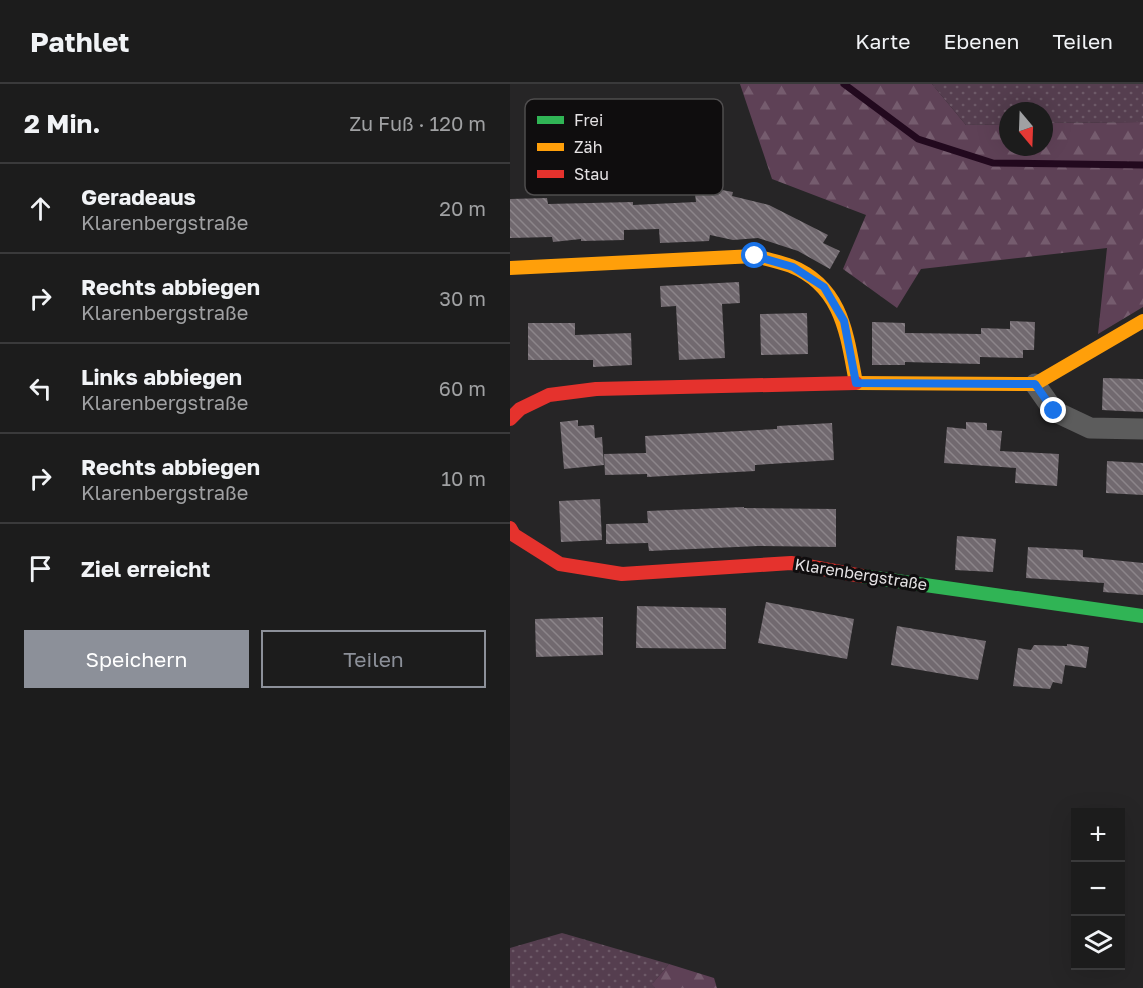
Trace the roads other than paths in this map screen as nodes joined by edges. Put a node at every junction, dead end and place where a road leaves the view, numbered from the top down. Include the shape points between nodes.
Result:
1 (510, 268) edge
2 (1143, 321) edge
3 (856, 383) junction
4 (1035, 384) junction
5 (510, 419) edge
6 (1143, 429) edge
7 (511, 534) edge
8 (1143, 616) edge

1 - 3 street via 755,256 793,267 824,287 844,321
2 - 4 street
3 - 4 street
3 - 5 street via 596,389 549,395 520,409
4 - 6 street via 1054,411 1089,428
7 - 8 street, Klarenbergstraße via 560,564 622,574 791,563

